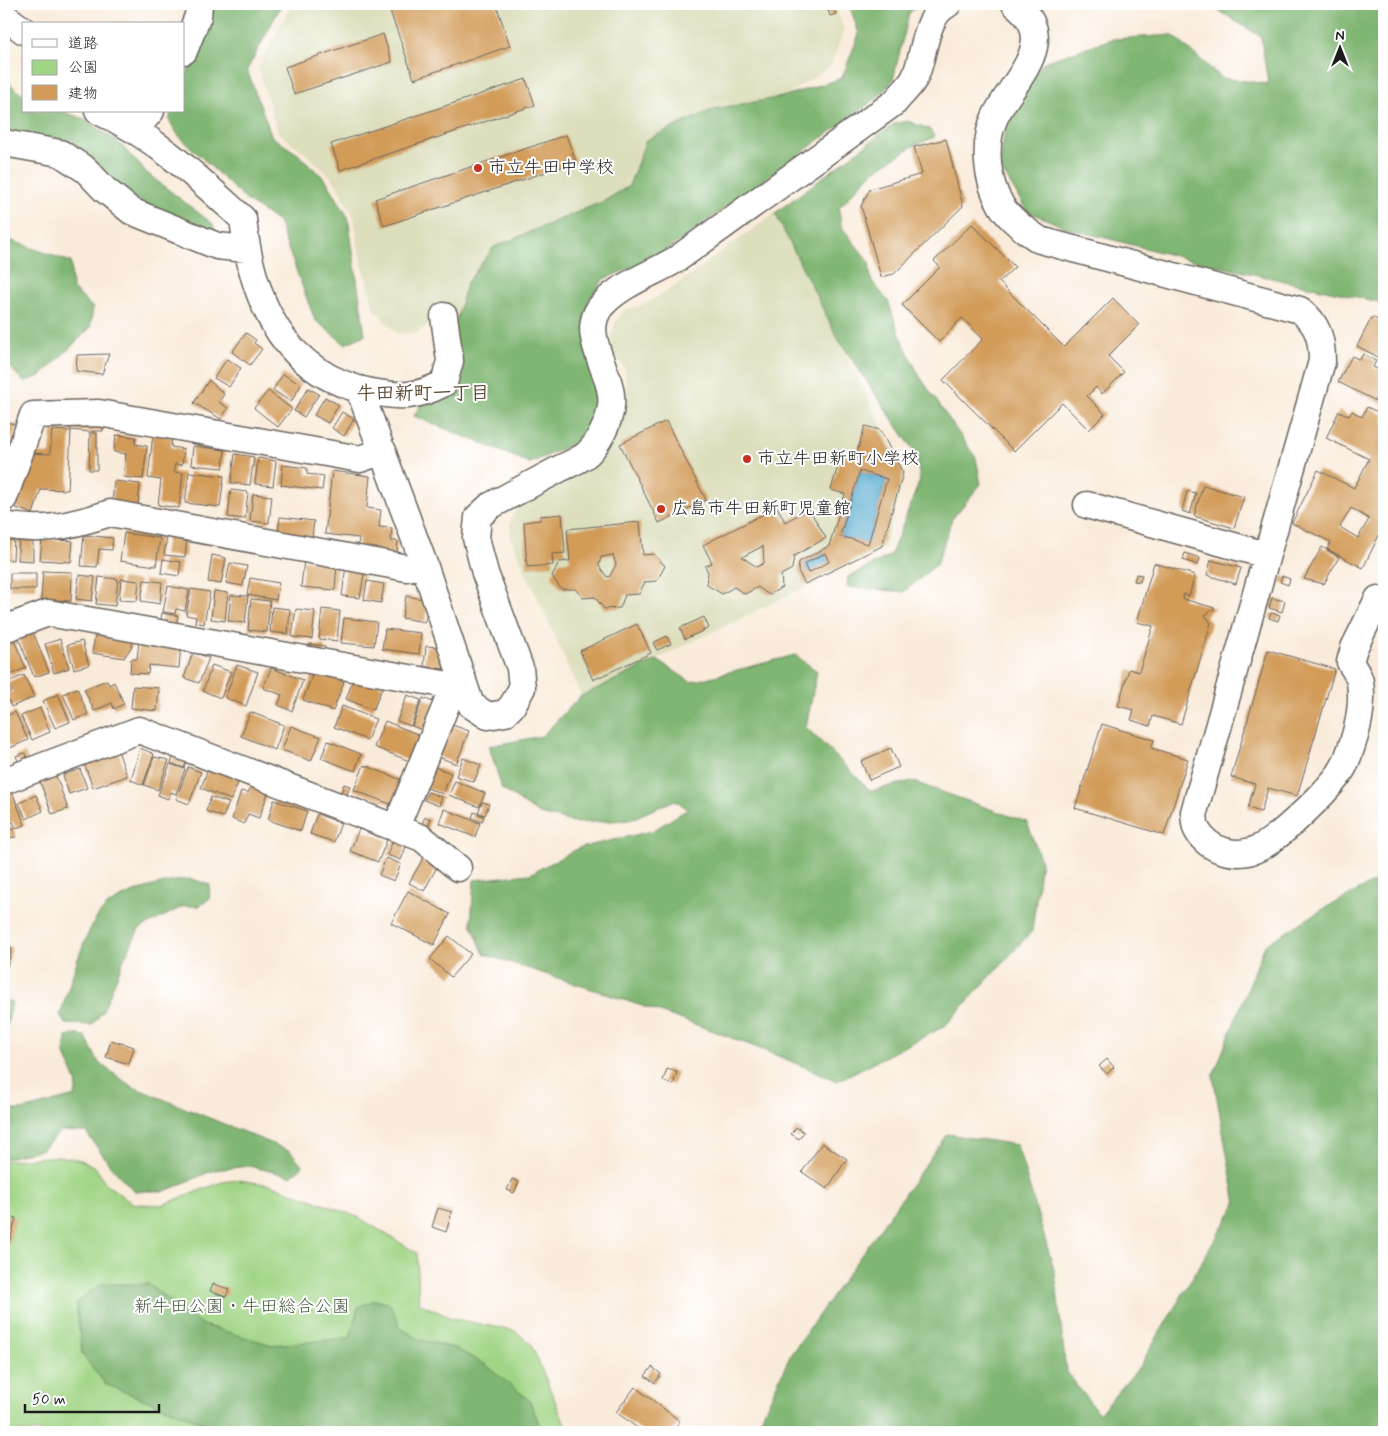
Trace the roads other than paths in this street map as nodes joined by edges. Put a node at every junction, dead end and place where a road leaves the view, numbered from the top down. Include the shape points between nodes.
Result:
1 (198, 4) edge
2 (948, 4) edge
3 (1015, 4) edge
4 (4, 16) edge
5 (22, 30) edge
6 (185, 48) edge
7 (102, 112) edge
8 (143, 121) edge
9 (4, 143) edge
10 (246, 249) junction
11 (444, 316) dead end
12 (359, 389) junction
13 (382, 451) junction
14 (4, 498) edge
15 (1086, 505) dead end
16 (4, 525) edge
17 (1266, 555) junction
18 (424, 564) junction
19 (1378, 599) dead end
20 (4, 629) edge
21 (459, 683) junction
22 (4, 781) edge
23 (396, 828) junction
24 (458, 868) dead end

1 - 6 street via 198,16
2 - 21 street via 930,24 914,80 895,102 677,259 621,288 601,306 594,321 595,345 608,380 612,405 604,431 587,454 490,506 478,517 476,538 485,573 520,668 522,688 505,713 488,716 471,705
3 - 17 street via 1023,10 1033,28 1034,45 1029,66 995,116 988,158 991,186 1001,206 1020,227 1040,240 1300,310 1317,328 1322,342 1322,362
4 - 5 street
7 - 8 street
8 - 10 street via 161,146 243,220
9 - 10 street via 60,153 86,170 131,211 217,246
10 - 12 street via 261,302 287,346 320,374
11 - 12 street via 450,362 444,383 424,394 400,395
12 - 13 street
13 - 14 street via 360,459 99,412 33,415
13 - 18 street
15 - 17 street
16 - 18 street via 18,528 66,527 110,513 407,568
17 - 19 street via 1194,812 1196,829 1207,844 1220,851 1234,853 1260,848 1305,813 1344,766 1361,709 1360,681 1350,662
18 - 21 street
20 - 21 street via 48,613
21 - 23 street
22 - 23 street via 139,730
23 - 24 street via 422,838

